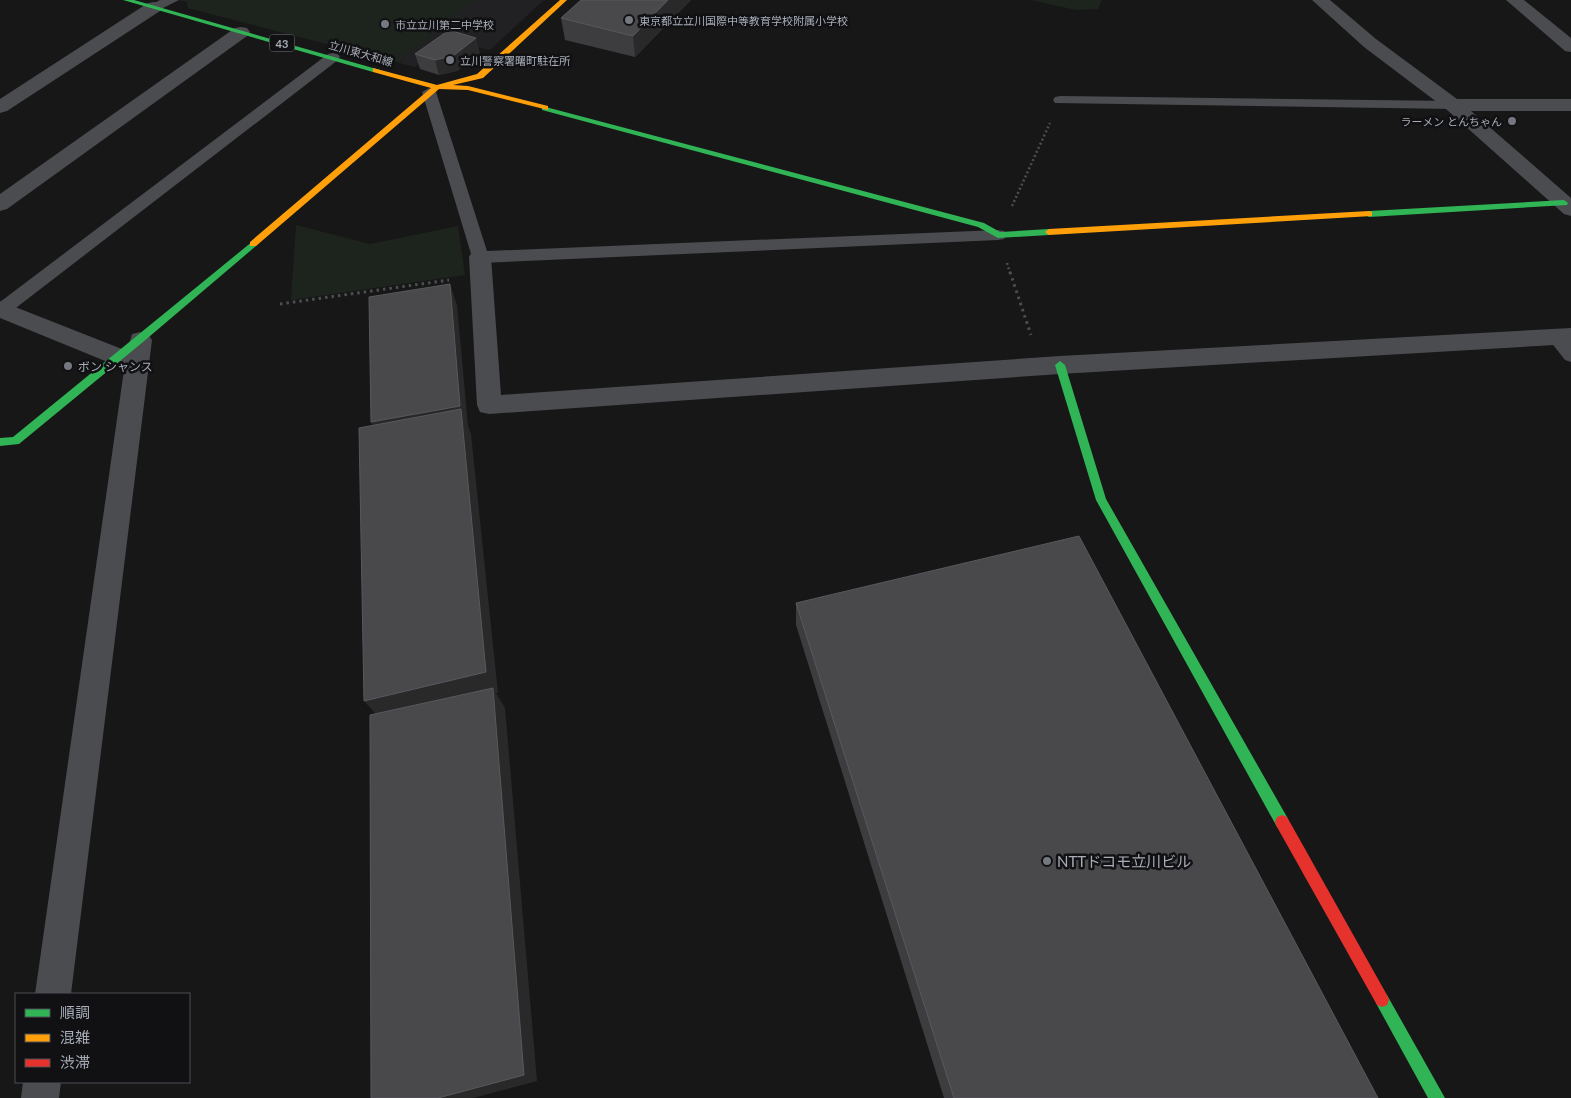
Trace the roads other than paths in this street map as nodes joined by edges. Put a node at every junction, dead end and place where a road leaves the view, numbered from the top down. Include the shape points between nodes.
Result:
1 (126, 0) edge
2 (172, 0) edge
3 (564, 0) edge
4 (1320, 0) edge
5 (1514, 0) edge
6 (154, 7) junction
7 (241, 32) junction
8 (1571, 47) edge
9 (333, 58) junction
10 (433, 90) junction
11 (1060, 100) dead end
12 (1452, 105) junction
13 (1571, 106) edge
14 (0, 107) edge
15 (0, 204) edge
16 (1567, 206) edge
17 (998, 235) junction
18 (481, 266) junction
19 (1, 309) edge
20 (1563, 337) edge
21 (129, 348) junction
22 (1571, 356) edge
23 (1060, 365) junction
24 (0, 442) edge
25 (53, 993) edge
26 (42, 1083) edge
27 (40, 1098) edge
28 (1437, 1098) edge

1 - 6 street, 立川東大和線 / 43
2 - 6 lane
3 - 10 street via 480,76
4 - 12 street via 1370,43
5 - 8 street
6 - 7 street, 立川東大和線 / 43
6 - 14 street
7 - 9 street, 立川東大和線 / 43
7 - 15 street
9 - 10 street, 立川東大和線 / 43
9 - 19 lane
10 - 17 street, 立川東大和線 via 468,88 981,225
10 - 18 lane
10 - 21 street
11 - 12 lane
12 - 13 street
12 - 16 street
16 - 17 street
17 - 18 lane
18 - 23 street via 489,405
19 - 21 street
20 - 22 lane
20 - 23 street
21 - 24 street via 15,441
21 - 25 street
23 - 28 street via 1101,500
26 - 27 street

